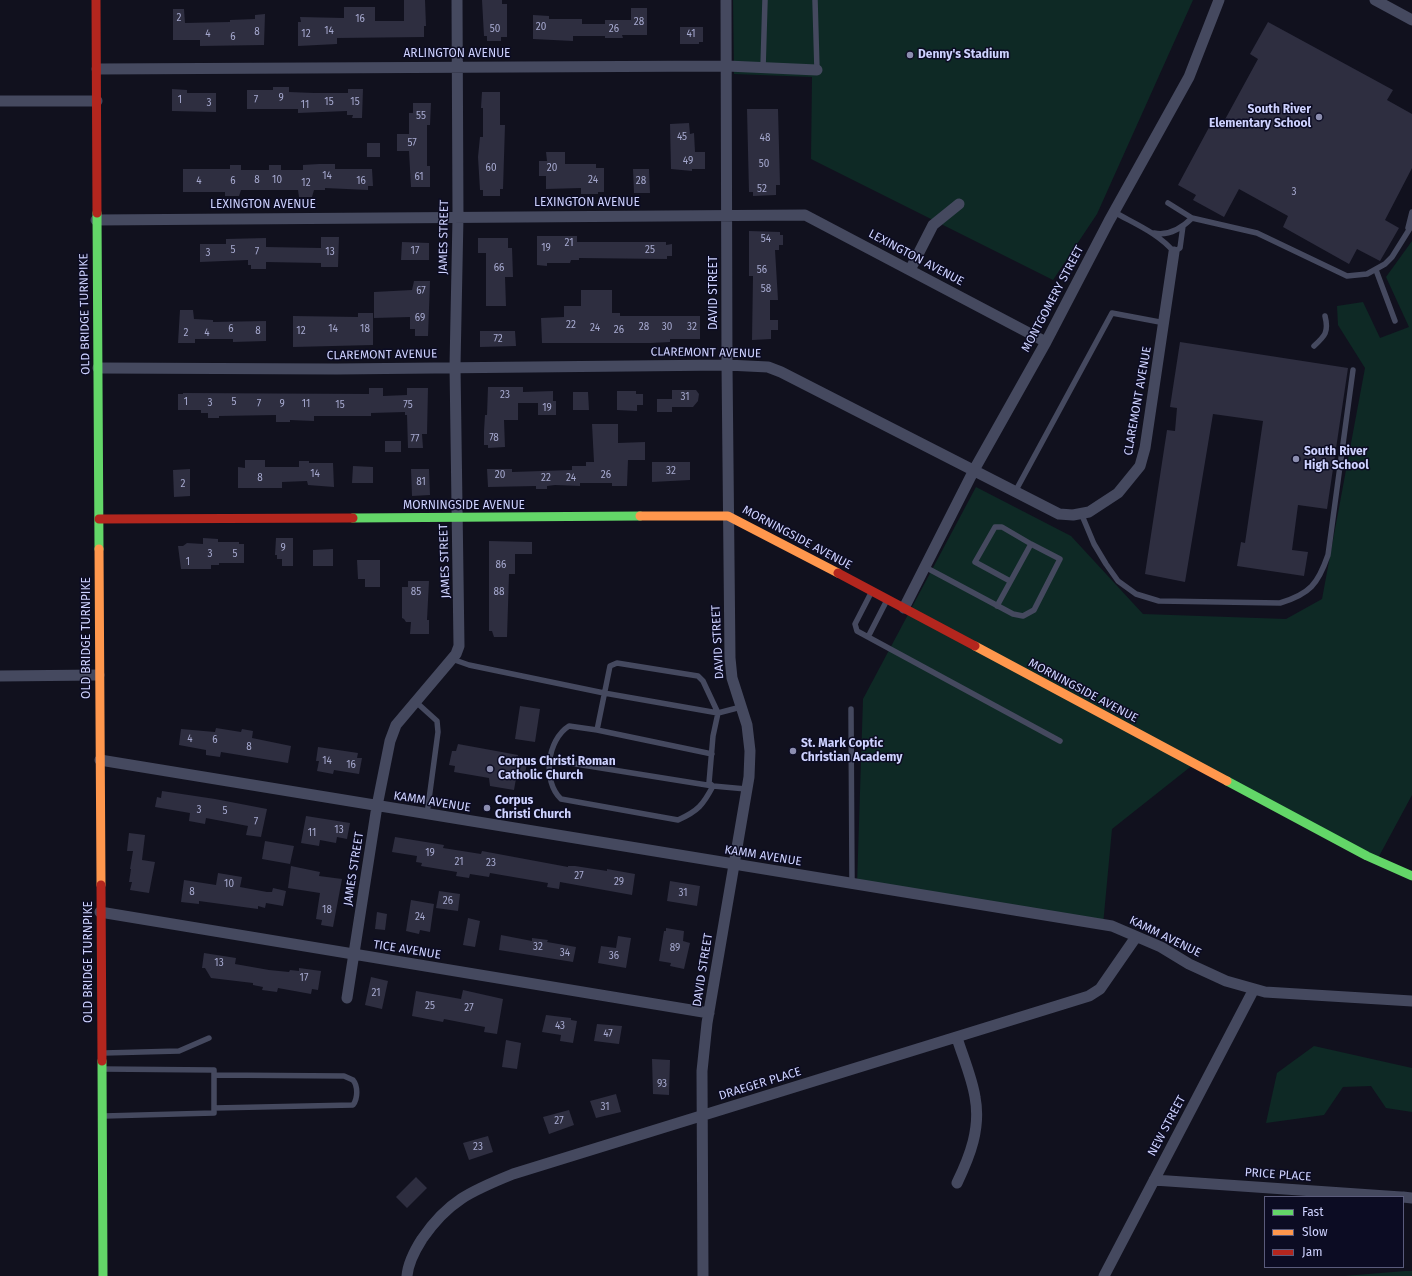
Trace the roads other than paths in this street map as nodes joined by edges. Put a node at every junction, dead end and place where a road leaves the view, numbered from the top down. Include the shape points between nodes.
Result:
1 (96, 0) edge
2 (457, 0) edge
3 (726, 0) edge
4 (765, 0) edge
5 (815, 0) edge
6 (1220, 0) edge
7 (1375, 0) edge
8 (1412, 20) edge
9 (457, 66) junction
10 (727, 66) junction
11 (763, 68) junction
12 (97, 69) junction
13 (817, 70) joint
14 (0, 101) edge
15 (97, 101) junction
16 (1168, 203) dead end
17 (959, 204) dead end
18 (1114, 212) junction
19 (1412, 212) edge
20 (727, 216) junction
21 (458, 217) junction
22 (1192, 218) junction
23 (96, 220) junction
24 (1412, 225) edge
25 (1183, 226) junction
26 (1407, 232) junction
27 (1152, 233) junction
28 (1177, 250) junction
29 (910, 270) junction
30 (1376, 270) junction
31 (1326, 316) dead end
32 (1395, 320) dead end
33 (1165, 323) junction
34 (1046, 342) junction
35 (1314, 346) dead end
36 (726, 365) junction
37 (455, 366) junction
38 (98, 368) junction
39 (1353, 370) dead end
40 (974, 470) junction
41 (1015, 492) junction
42 (1081, 514) junction
43 (728, 516) junction
44 (456, 518) junction
45 (99, 519) junction
46 (1031, 544) junction
47 (925, 567) junction
48 (1010, 581) junction
49 (872, 591) junction
50 (888, 599) junction
51 (997, 606) junction
52 (904, 608) junction
53 (868, 637) junction
54 (452, 659) junction
55 (99, 675) junction
56 (0, 676) edge
57 (604, 693) junction
58 (416, 702) junction
59 (741, 707) junction
60 (851, 709) dead end
61 (718, 713) junction
62 (597, 730) junction
63 (1060, 741) dead end
64 (712, 754) junction
65 (100, 760) junction
66 (551, 760) junction
67 (713, 786) junction
68 (746, 789) junction
69 (377, 806) junction
70 (427, 814) junction
71 (733, 864) junction
72 (1412, 876) edge
73 (852, 883) junction
74 (100, 912) junction
75 (1136, 937) junction
76 (355, 954) junction
77 (1254, 989) junction
78 (347, 998) dead end
79 (1412, 1001) edge
80 (709, 1013) junction
81 (209, 1038) dead end
82 (957, 1038) junction
83 (101, 1054) junction
84 (101, 1069) junction
85 (214, 1075) junction
86 (214, 1108) junction
87 (703, 1115) junction
88 (102, 1116) junction
89 (1154, 1180) junction
90 (957, 1183) dead end
91 (1387, 1196) edge
92 (103, 1276) edge
93 (407, 1276) edge
94 (702, 1276) edge
95 (1104, 1276) edge

1 - 12 street, OLD BRIDGE TURNPIKE
2 - 9 street, JAMES STREET
3 - 10 street, DAVID STREET
4 - 11 lane
5 - 13 lane
6 - 18 street, MONTGOMERY STREET via 1188,76
7 - 8 street
9 - 10 street, ARLINGTON AVENUE
9 - 12 street, ARLINGTON AVENUE
9 - 21 street, JAMES STREET
10 - 11 street, ARLINGTON AVENUE
10 - 20 street, DAVID STREET
11 - 13 street, ARLINGTON AVENUE
12 - 15 street, OLD BRIDGE TURNPIKE
14 - 15 street
15 - 23 street, OLD BRIDGE TURNPIKE
16 - 22 lane
17 - 29 street via 934,224
18 - 27 lane
18 - 34 street, MONTGOMERY STREET
19 - 26 lane
20 - 21 street, LEXINGTON AVENUE
20 - 29 street, LEXINGTON AVENUE via 805,215
20 - 36 street, DAVID STREET
21 - 23 street, LEXINGTON AVENUE
21 - 37 street, JAMES STREET
22 - 25 lane
22 - 30 lane via 1257,233 1347,276 1367,274
23 - 38 street, OLD BRIDGE TURNPIKE
24 - 26 lane
25 - 27 lane via 1171,232
25 - 28 lane
26 - 30 lane via 1392,257
27 - 28 lane
28 - 33 street, CLAREMONT AVENUE
29 - 34 street, LEXINGTON AVENUE
30 - 32 lane
31 - 35 lane via 1328,326 1324,337
33 - 41 lane via 1112,313
33 - 42 street, CLAREMONT AVENUE via 1140,466 1118,493 1089,512
34 - 40 street, MONTGOMERY STREET
36 - 37 street, CLAREMONT AVENUE
36 - 40 street, CLAREMONT AVENUE via 768,367 781,372
36 - 43 street, DAVID STREET
37 - 38 street, CLAREMONT AVENUE
37 - 44 street, JAMES STREET
38 - 45 street, OLD BRIDGE TURNPIKE
39 - 42 lane via 1328,555 1320,577 1310,589 1297,597 1280,603 1159,601 1136,594 1118,581 1106,564
40 - 41 street, CLAREMONT AVENUE
40 - 47 street, MONTGOMERY STREET
41 - 42 street, CLAREMONT AVENUE via 1059,514
43 - 44 street, MORNINGSIDE AVENUE
43 - 49 street, MORNINGSIDE AVENUE
43 - 59 street, DAVID STREET via 730,658 732,678
44 - 45 street, MORNINGSIDE AVENUE
44 - 54 street, JAMES STREET via 460,619 459,646
45 - 55 street, OLD BRIDGE TURNPIKE
46 - 48 lane
46 - 48 lane via 1002,527 995,526 975,562
46 - 51 lane via 1060,559 1034,610 1023,616
47 - 51 lane
47 - 52 street, MONTGOMERY STREET
48 - 51 lane
49 - 50 street, MORNINGSIDE AVENUE
49 - 53 lane via 854,624 857,631
50 - 52 street, MORNINGSIDE AVENUE
50 - 53 lane
52 - 72 street, MORNINGSIDE AVENUE via 1368,856
53 - 63 lane
54 - 57 lane via 469,665
54 - 58 street, JAMES STREET
55 - 56 street
55 - 65 street, OLD BRIDGE TURNPIKE
57 - 61 lane
57 - 61 lane via 610,666 617,663 698,676 704,681
57 - 62 lane
58 - 69 street, JAMES STREET via 396,725 390,741
58 - 70 lane via 437,721 438,732
59 - 61 lane
59 - 68 street, DAVID STREET via 747,725 750,751
60 - 73 lane
61 - 64 lane via 712,736
62 - 64 lane
62 - 66 lane via 569,726 565,728 552,744
64 - 67 lane via 710,783
65 - 69 street, KAMM AVENUE
65 - 74 street, OLD BRIDGE TURNPIKE
66 - 67 lane
66 - 67 lane via 549,779 554,792 562,799 678,820 692,814 703,804
67 - 68 lane
68 - 71 street, DAVID STREET
69 - 70 street, KAMM AVENUE
69 - 76 street, JAMES STREET
70 - 71 street, KAMM AVENUE
71 - 73 street, KAMM AVENUE
71 - 80 street, DAVID STREET
73 - 75 street, KAMM AVENUE via 1112,926
74 - 76 street, TICE AVENUE
74 - 83 street, OLD BRIDGE TURNPIKE
75 - 77 street, KAMM AVENUE via 1226,981
75 - 82 street, DRAEGER PLACE via 1100,989 1090,996
76 - 78 street, JAMES STREET
76 - 80 street, TICE AVENUE
77 - 79 street, KAMM AVENUE via 1265,992
77 - 89 street, NEW STREET
80 - 87 street, DAVID STREET via 702,1071
81 - 83 lane via 179,1051
82 - 87 street, DRAEGER PLACE
82 - 90 street via 976,1097 976,1133 970,1156
83 - 84 street, OLD BRIDGE TURNPIKE
84 - 85 lane via 214,1070
84 - 88 street, OLD BRIDGE TURNPIKE
85 - 86 lane
85 - 86 lane via 344,1076 353,1080 356,1087 356,1100 353,1105
86 - 88 lane via 214,1113
87 - 93 street, DRAEGER PLACE via 513,1174 477,1188 445,1210 430,1228 411,1259
87 - 94 street, DAVID STREET
88 - 92 street, OLD BRIDGE TURNPIKE
89 - 91 street, PRICE PLACE
89 - 95 street, NEW STREET

